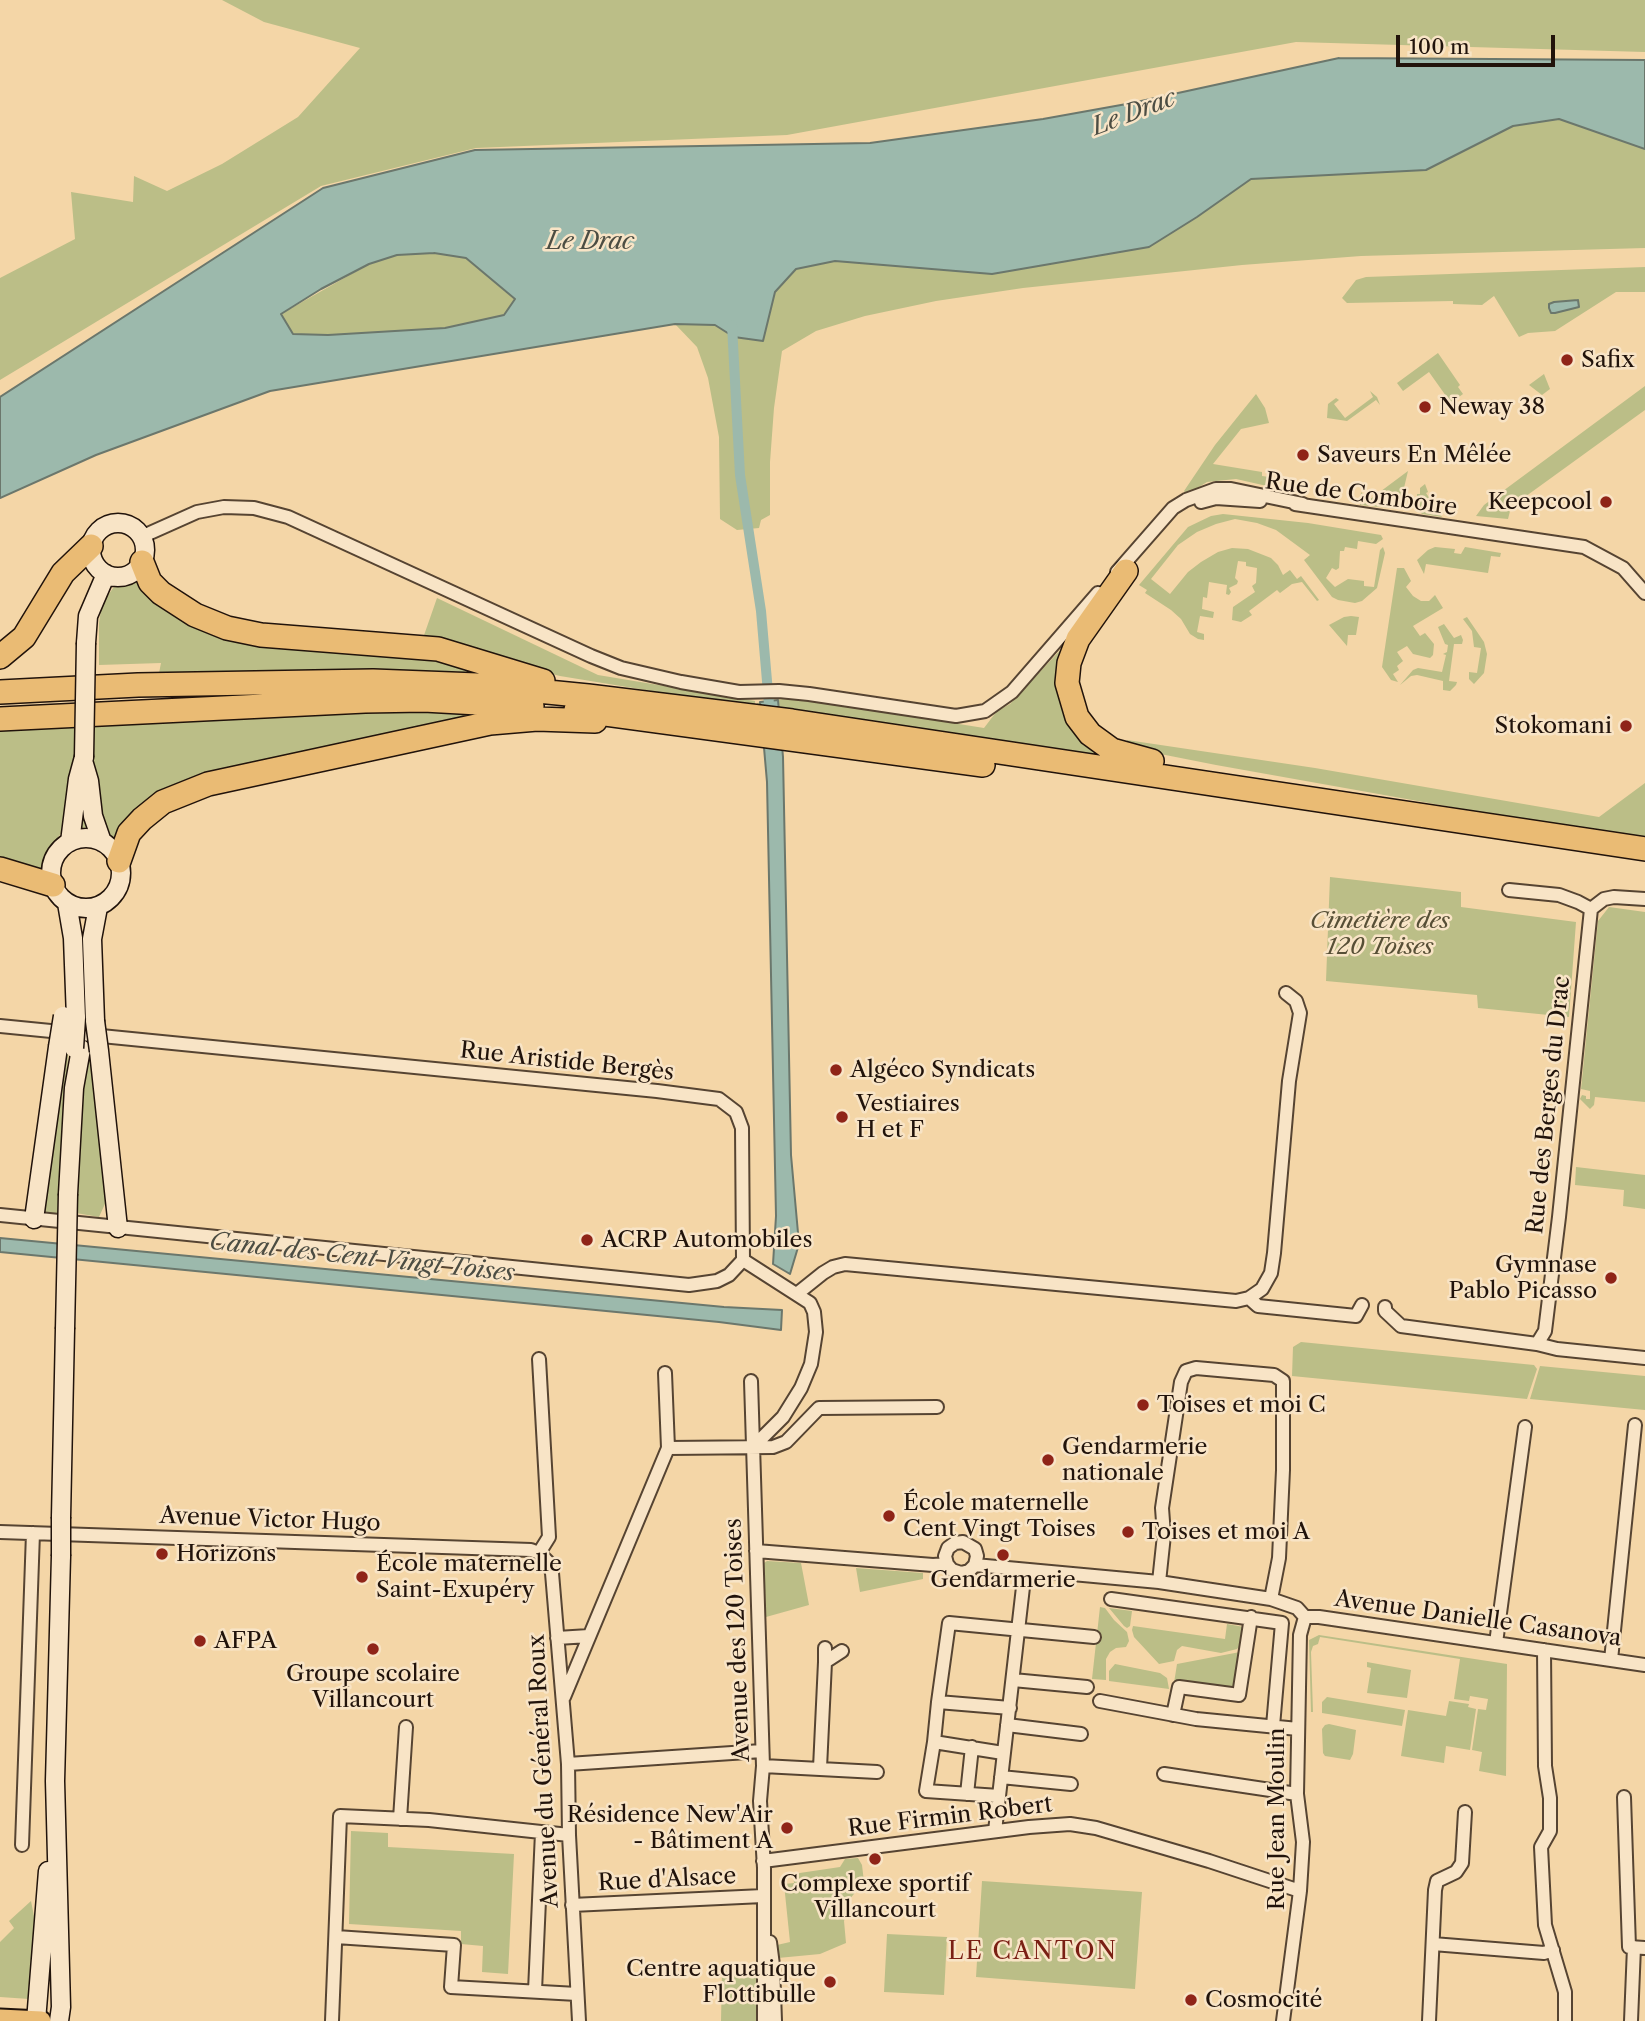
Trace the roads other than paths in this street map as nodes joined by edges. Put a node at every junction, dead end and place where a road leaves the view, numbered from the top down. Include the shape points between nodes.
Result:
1 (1303, 504) junction
2 (141, 537) junction
3 (92, 546) junction
4 (142, 562) junction
5 (1126, 571) junction
6 (106, 574) junction
7 (1645, 593) edge
8 (1053, 647) junction
9 (0, 657) edge
10 (0, 692) edge
11 (589, 696) junction
12 (755, 714) junction
13 (622, 717) junction
14 (0, 719) edge
15 (792, 730) junction
16 (84, 760) junction
17 (1294, 796) junction
18 (70, 842) junction
19 (102, 842) junction
20 (1645, 849) edge
21 (119, 861) junction
22 (1645, 863) edge
23 (0, 869) edge
24 (1509, 890) dead end
25 (60, 894) junction
26 (1645, 899) edge
27 (98, 907) junction
28 (1591, 909) junction
29 (1286, 993) dead end
30 (80, 1019) junction
31 (0, 1026) edge
32 (78, 1049) junction
33 (0, 1216) edge
34 (34, 1219) junction
35 (118, 1228) junction
36 (743, 1259) junction
37 (798, 1293) junction
38 (1249, 1298) junction
39 (1362, 1305) dead end
40 (1385, 1307) dead end
41 (1536, 1344) junction
42 (1645, 1358) edge
43 (539, 1359) dead end
44 (665, 1373) dead end
45 (751, 1381) dead end
46 (937, 1407) dead end
47 (1634, 1425) dead end
48 (1525, 1427) dead end
49 (754, 1446) junction
50 (668, 1448) junction
51 (1639, 1463) edge
52 (0, 1532) edge
53 (33, 1533) junction
54 (755, 1551) junction
55 (539, 1553) junction
56 (947, 1564) junction
57 (975, 1565) junction
58 (1159, 1582) junction
59 (1023, 1587) dead end
60 (1111, 1599) dead end
61 (1271, 1599) junction
62 (1251, 1617) junction
63 (1305, 1617) junction
64 (1019, 1630) junction
65 (589, 1636) junction
66 (1094, 1637) dead end
67 (557, 1638) junction
68 (1496, 1643) junction
69 (825, 1648) dead end
70 (1544, 1650) junction
71 (842, 1651) dead end
72 (1611, 1660) junction
73 (825, 1662) junction
74 (1645, 1665) edge
75 (1013, 1680) junction
76 (1087, 1687) dead end
77 (562, 1700) junction
78 (1100, 1701) dead end
79 (938, 1702) junction
80 (1010, 1708) junction
81 (1173, 1715) junction
82 (1303, 1721) junction
83 (1007, 1726) junction
84 (1273, 1726) junction
85 (406, 1727) dead end
86 (1082, 1734) dead end
87 (934, 1742) junction
88 (972, 1748) junction
89 (762, 1751) junction
90 (1003, 1753) junction
91 (568, 1764) junction
92 (763, 1766) junction
93 (820, 1768) junction
94 (877, 1772) dead end
95 (1164, 1774) dead end
96 (1001, 1777) junction
97 (55, 1781) junction
98 (1071, 1784) dead end
99 (967, 1794) junction
100 (1297, 1794) junction
101 (999, 1796) junction
102 (1624, 1797) dead end
103 (1465, 1812) dead end
104 (400, 1819) junction
105 (995, 1831) junction
106 (542, 1832) junction
107 (569, 1835) junction
108 (22, 1845) dead end
109 (763, 1861) junction
110 (1300, 1891) junction
111 (763, 1896) junction
112 (572, 1905) junction
113 (335, 1937) junction
114 (1433, 1944) junction
115 (1639, 1948) edge
116 (1553, 1950) junction
117 (535, 1991) junction
118 (577, 1994) junction
119 (0, 2018) edge
120 (36, 2021) edge
121 (41, 2021) edge
122 (59, 2021) edge
123 (332, 2021) edge
124 (579, 2021) edge
125 (764, 2021) edge
126 (775, 2021) edge
127 (1283, 2021) edge
128 (1429, 2021) edge
129 (1565, 2021) edge
130 (1631, 2021) edge

1 - 5 street, Rue de Comboire via 1216,498 1185,506
1 - 7 street, Rue de Comboire via 1584,547 1623,568
1 - 8 street via 1231,489 1216,489 1180,502
2 - 3 main road via 129,526 113,524 99,531
2 - 4 main road
2 - 12 street via 211,509 271,512 601,660 681,682
3 - 6 main road via 94,563
3 - 9 highway via 63,573 24,637
4 - 6 main road via 127,575
4 - 11 highway via 150,582 161,593 195,615 227,628 261,635 438,649 572,686
5 - 8 street, Rue de Comboire
5 - 17 highway via 1071,655 1067,683 1082,726 1099,743 1121,754 1232,776
6 - 16 main road, bridge via 88,616
8 - 12 street via 1004,699 965,716 779,691
10 - 11 highway via 373,681
11 - 12 highway
12 - 13 highway
12 - 15 highway
13 - 14 highway via 552,707 424,700
13 - 21 highway via 490,723 208,784 163,803 142,819 129,833
15 - 17 highway
15 - 22 highway
16 - 18 main road
16 - 19 main road
17 - 20 highway
18 - 19 main road via 86,838
18 - 25 main road via 53,860 51,873
19 - 21 main road
21 - 27 main road via 119,886
23 - 25 highway
24 - 28 street via 1559,895
25 - 27 main road via 82,908
25 - 30 main road via 73,938
26 - 28 street via 1604,898
27 - 30 main road
28 - 41 street, Rue des Berges du Drac via 1545,1331
29 - 38 street via 1296,1001 1300,1013 1289,1081 1275,1253 1262,1289
30 - 32 main road, bridge
30 - 32 main road, bridge
31 - 36 street, Rue Aristide Bergès via 719,1100 736,1112 742,1128
32 - 34 main road
32 - 35 main road
32 - 97 main road, bridge via 68,1194
33 - 34 street
34 - 35 street
35 - 36 street via 689,1285 717,1281
36 - 37 street
37 - 38 street via 823,1273 845,1264 1236,1301
37 - 49 street via 814,1312 811,1364 783,1417
38 - 39 street via 1258,1306 1356,1316
40 - 41 street via 1401,1326
41 - 42 street
43 - 55 street via 549,1537
44 - 50 street
45 - 49 street, Avenue des 120 Toises
46 - 49 street via 819,1408 786,1442
47 - 51 street
48 - 68 street
49 - 50 street
49 - 54 street, Avenue des 120 Toises
50 - 65 street
51 - 72 street
52 - 53 street, Avenue Victor Hugo
53 - 55 street, Avenue Victor Hugo
53 - 108 street
54 - 56 street
54 - 89 street, Avenue des 120 Toises
55 - 67 street, Avenue du Général Roux via 552,1573
56 - 57 street via 961,1573
56 - 57 street via 948,1548 963,1542 975,1549
57 - 58 street
58 - 61 street
58 - 61 street via 1162,1508 1186,1371 1274,1375 1283,1381 1283,1471 1279,1558
59 - 64 street
60 - 62 street
61 - 63 street via 1297,1608
62 - 81 street via 1239,1695 1179,1687
62 - 84 street, Rue Jean Moulin via 1282,1623
63 - 68 street, Avenue Danielle Casanova
63 - 82 street, Rue Jean Moulin via 1300,1635
64 - 66 street
64 - 75 street
64 - 79 street via 949,1623
65 - 67 street
65 - 77 street
67 - 77 street, Avenue du Général Roux
68 - 70 street, Avenue Danielle Casanova
69 - 73 street
70 - 72 street, Avenue Danielle Casanova
70 - 116 street via 1550,1831 1541,1847 1545,1925
71 - 73 street
72 - 74 street, Avenue Danielle Casanova
73 - 93 street
75 - 76 street
75 - 80 street
77 - 91 street, Avenue du Général Roux
78 - 81 street
79 - 80 street
79 - 87 street
80 - 83 street
81 - 84 street
82 - 84 street
82 - 100 street, Rue Jean Moulin
83 - 86 street
83 - 90 street
85 - 104 street
87 - 88 street
87 - 99 street via 926,1791
88 - 90 street
88 - 99 street
89 - 91 street
89 - 92 street, Avenue des 120 Toises
90 - 96 street
91 - 107 street, Avenue du Général Roux
92 - 93 street
92 - 109 street, Avenue des 120 Toises
93 - 94 street
95 - 100 street
96 - 98 street
96 - 101 street
97 - 120 main road
97 - 122 main road
99 - 101 street
100 - 110 street, Rue Jean Moulin via 1303,1842
101 - 105 street
102 - 115 street via 1629,1947
103 - 114 street via 1462,1863 1456,1872 1437,1881
104 - 106 street
104 - 113 street via 340,1816
105 - 109 street, Rue Firmin Robert
105 - 110 street, Rue Firmin Robert via 1058,1824 1096,1828
106 - 107 street
106 - 117 street, Avenue du Général Roux
107 - 112 street, Avenue du Général Roux
109 - 111 street, Avenue des 120 Toises
110 - 127 street, Rue Jean Moulin
111 - 112 street, Rue d'Alsace
111 - 125 street, Avenue des 120 Toises
111 - 126 street, Avenue des 120 Toises
112 - 118 street, Avenue du Général Roux
113 - 117 street via 454,1945 451,1987
113 - 123 street
114 - 116 street via 1544,1954
114 - 128 street
115 - 130 street
116 - 129 street via 1566,1992
117 - 118 street
118 - 124 street, Avenue du Général Roux
119 - 120 main road
120 - 121 main road

